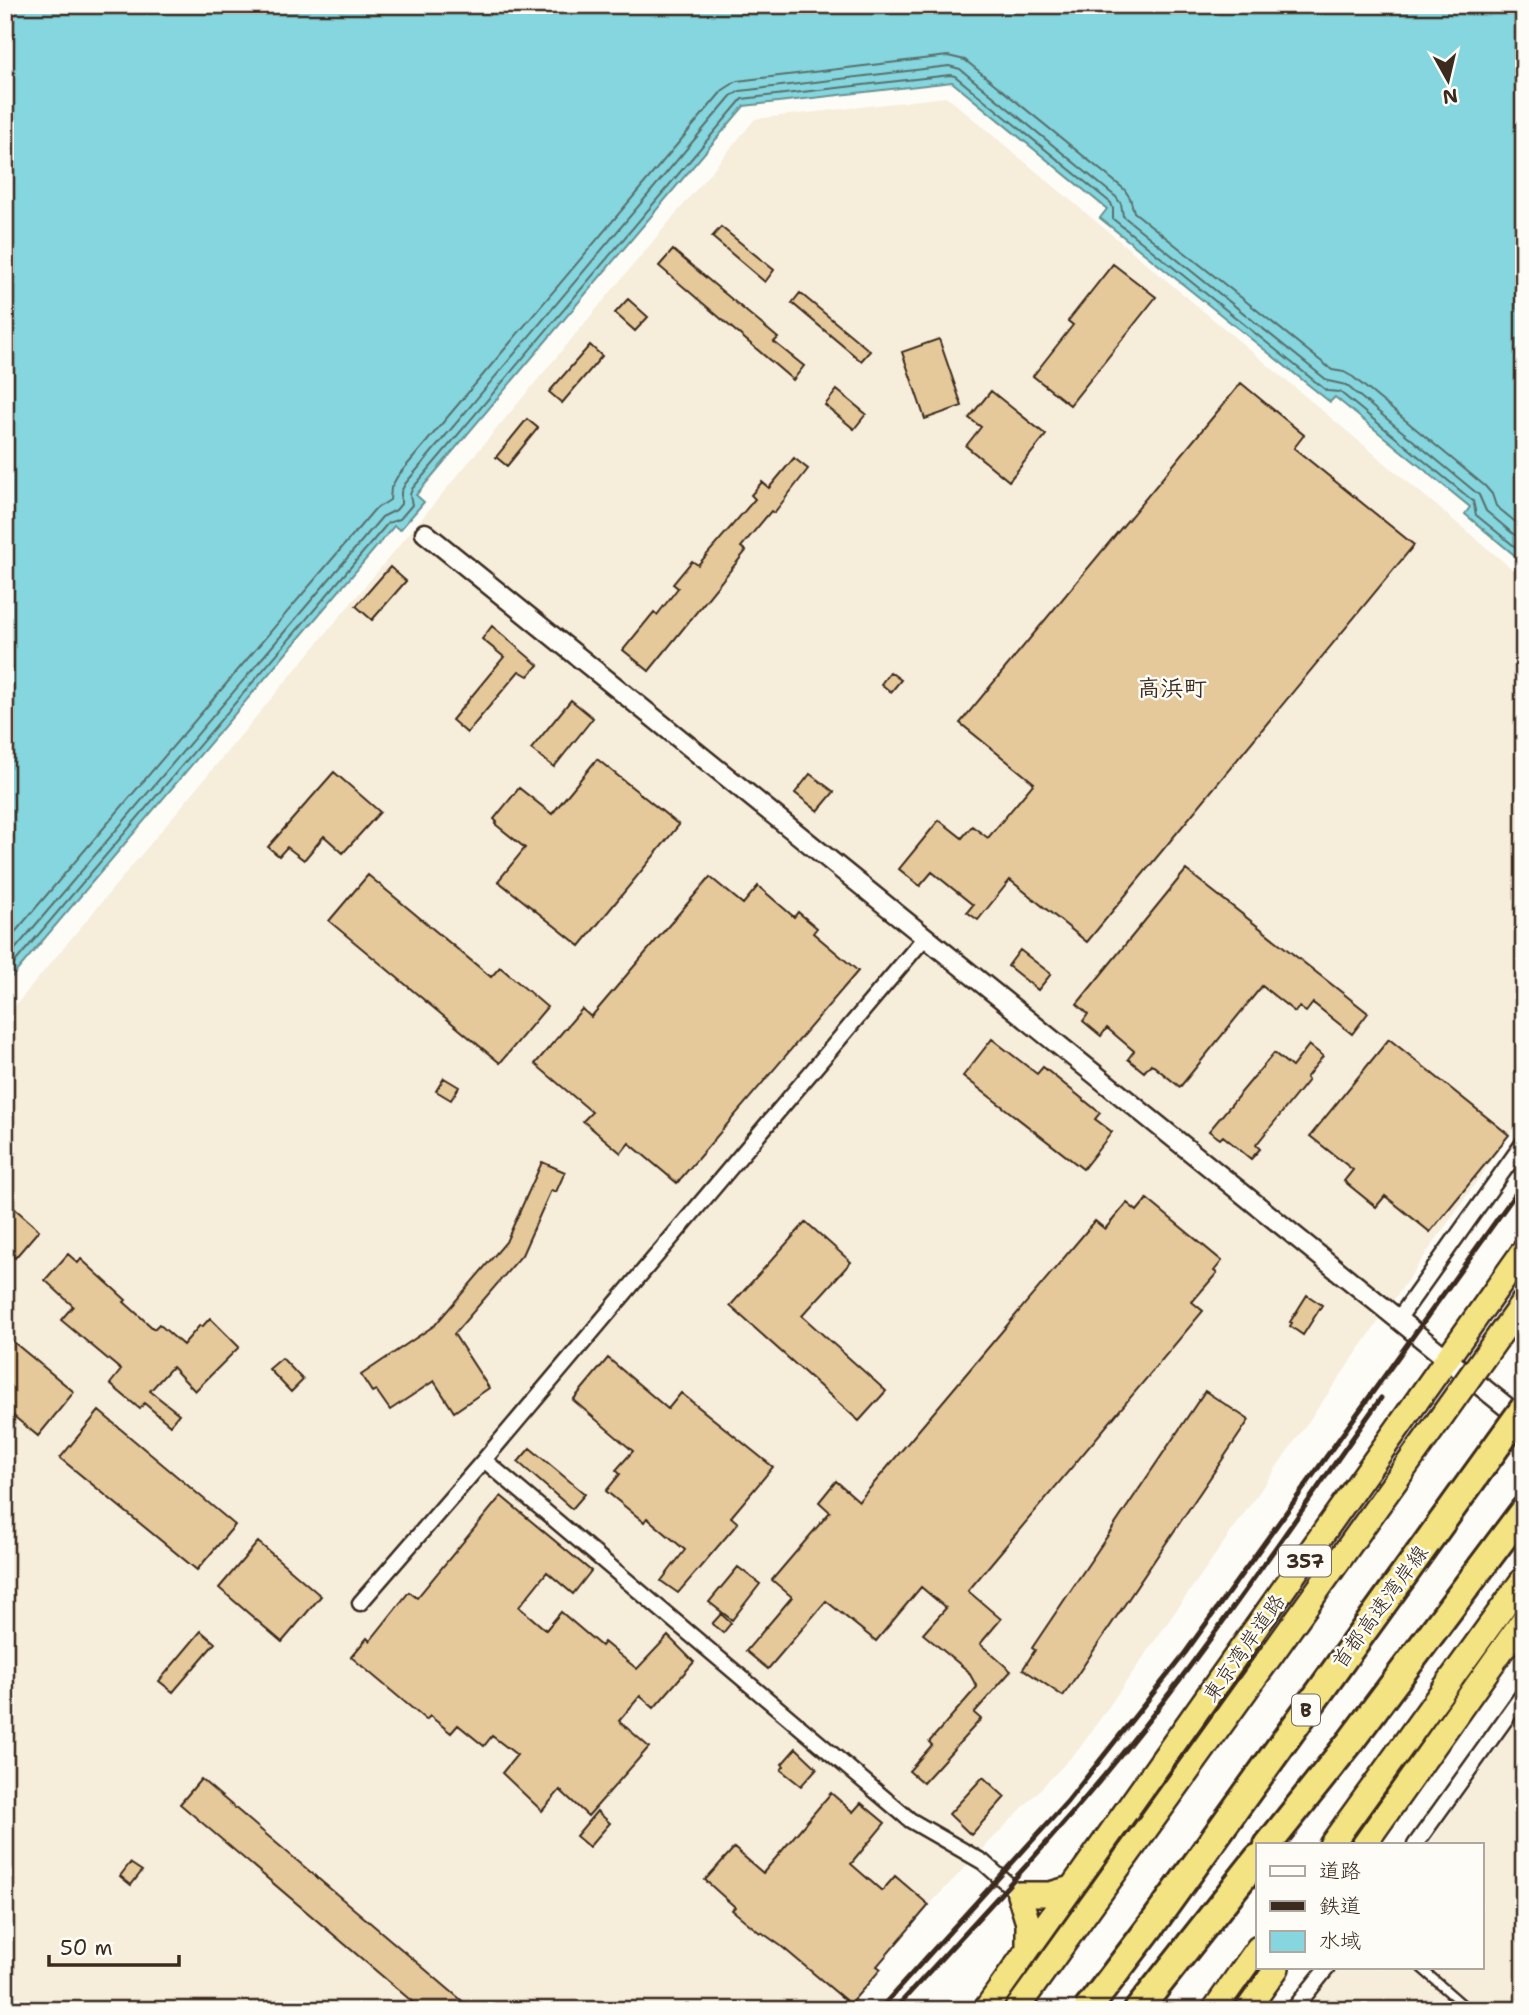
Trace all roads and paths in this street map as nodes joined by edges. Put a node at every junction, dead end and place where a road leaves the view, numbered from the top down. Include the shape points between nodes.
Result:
1 (425, 533) dead end
2 (926, 936) junction
3 (1524, 1142) edge
4 (1524, 1250) edge
5 (1524, 1301) edge
6 (1399, 1318) junction
7 (1448, 1357) junction
8 (1524, 1408) edge
9 (1524, 1420) edge
10 (484, 1460) junction
11 (1524, 1510) edge
12 (1524, 1578) edge
13 (360, 1603) dead end
14 (1524, 1619) edge
15 (1524, 1693) edge
16 (1270, 1843) edge
17 (1332, 1843) edge
18 (1365, 1843) edge
19 (1416, 1843) edge
20 (1256, 1861) edge
21 (1070, 1888) junction
22 (1019, 1894) junction
23 (1028, 1948) junction
24 (1256, 1951) edge
25 (1275, 1969) edge
26 (1326, 1969) edge
27 (1422, 1969) edge
28 (987, 2007) edge
29 (1016, 2010) edge
30 (1087, 2010) edge
31 (1138, 2010) edge
32 (1214, 2010) edge
33 (1247, 2010) edge
34 (1293, 2010) edge
35 (1469, 2010) edge

1 - 2 street
2 - 6 street
2 - 10 street
3 - 6 street
4 - 7 highway, 東京湾岸道路 / 357
5 - 29 highway, 東京湾岸道路 / 357, bridge
6 - 7 street
7 - 9 street
7 - 21 highway, 東京湾岸道路 / 357
8 - 30 highway, 首都高速湾岸線 / B, bridge
10 - 13 street
10 - 22 street via 911,1820 983,1862
11 - 16 highway
12 - 17 highway
14 - 18 highway
15 - 19 street
20 - 31 highway
21 - 22 highway via 1049,1895
21 - 23 highway, 東京湾岸道路 / 357
22 - 23 highway via 1028,1923
23 - 28 highway, 東京湾岸道路 / 357
24 - 32 highway
25 - 33 highway
26 - 34 street
27 - 35 lane

